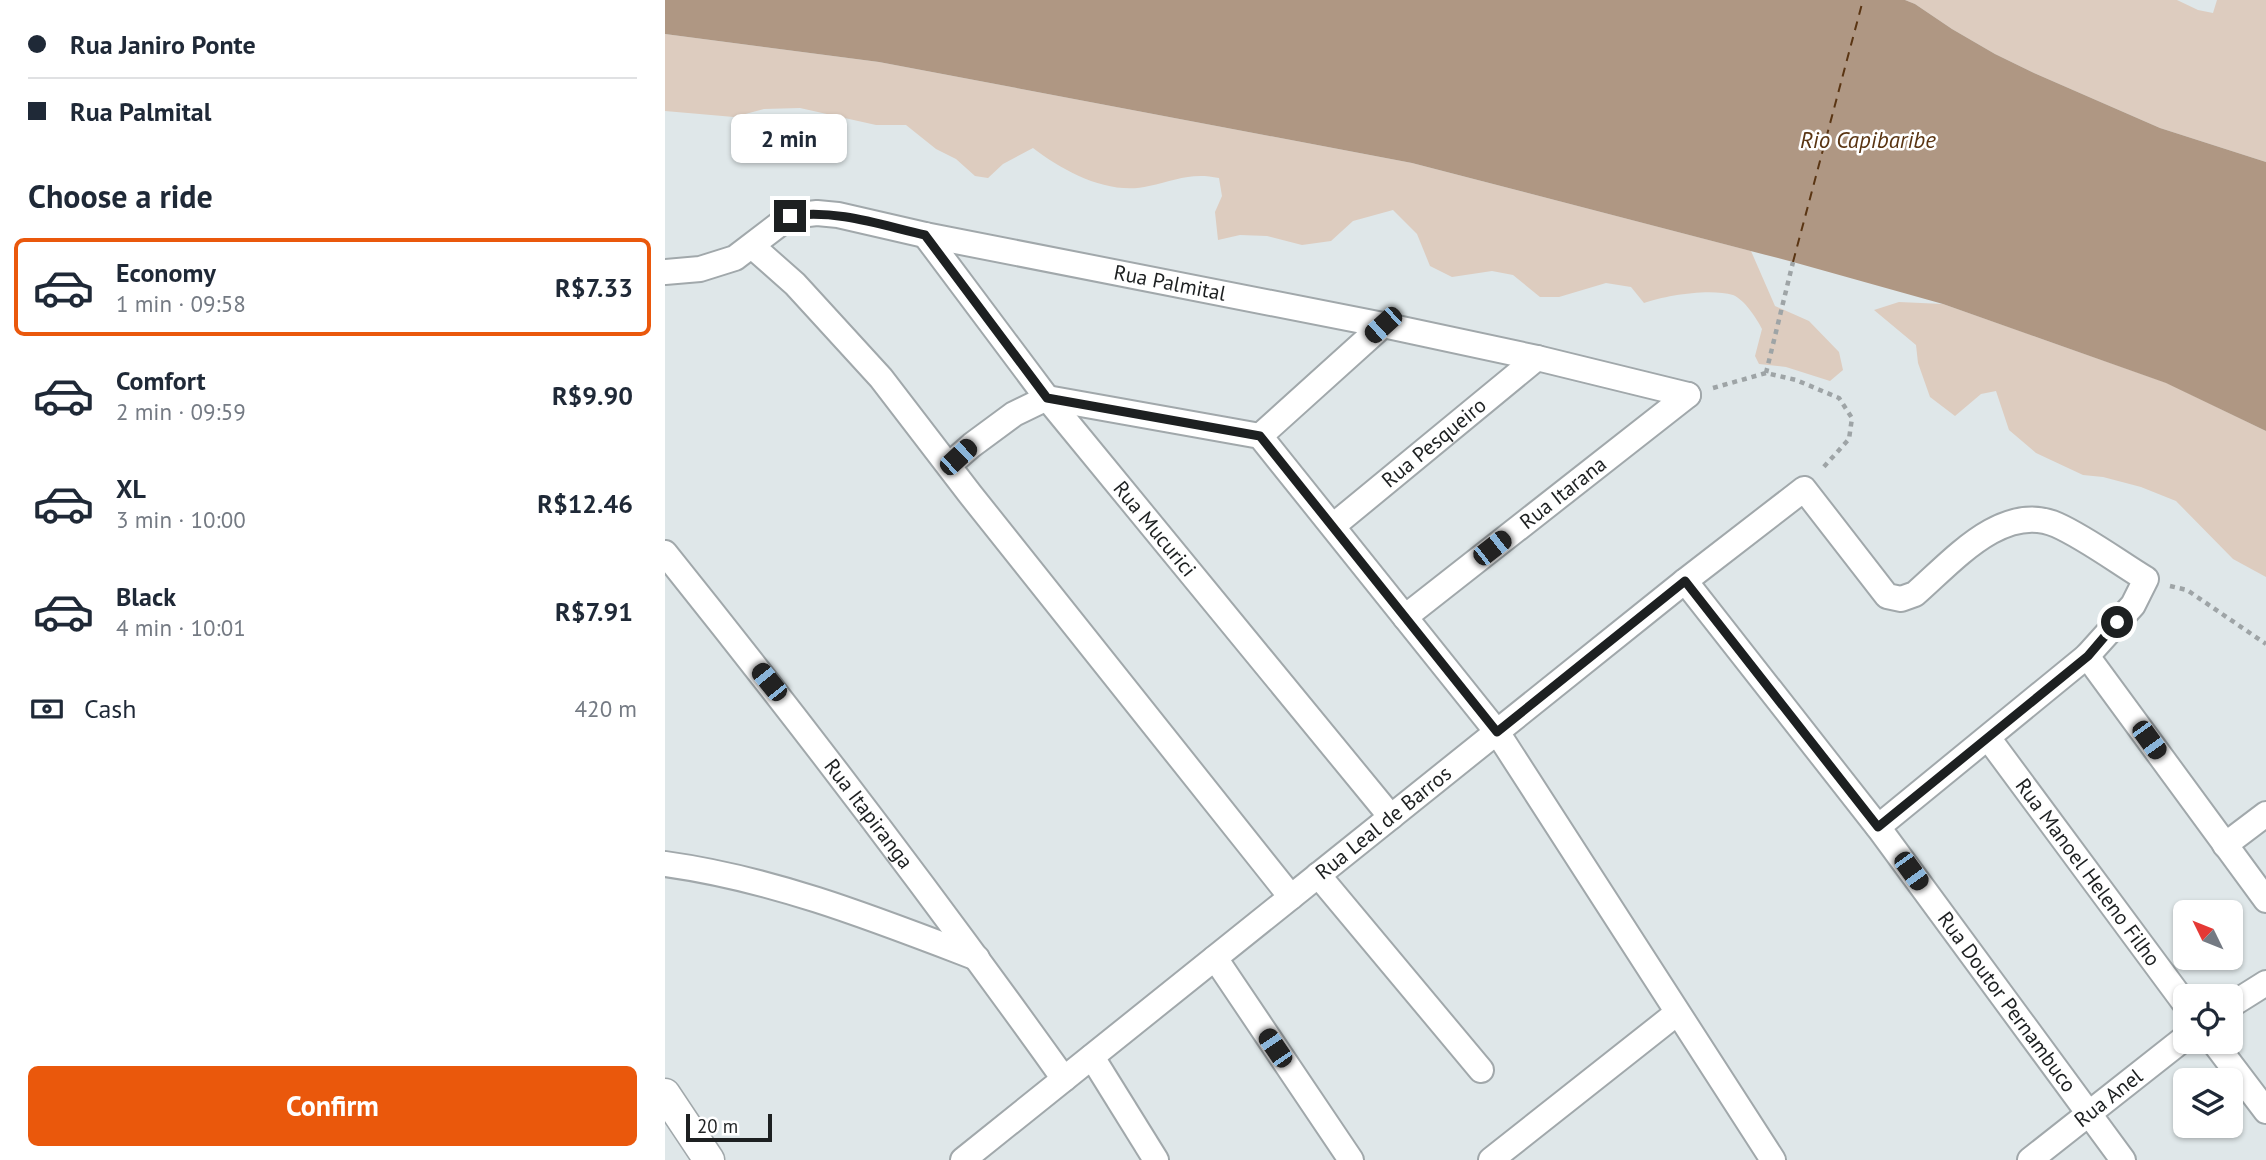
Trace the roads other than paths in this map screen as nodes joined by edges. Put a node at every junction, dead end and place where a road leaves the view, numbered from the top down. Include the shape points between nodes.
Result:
1 (925, 235) junction
2 (752, 246) junction
3 (665, 272) edge
4 (1383, 325) junction
5 (1537, 358) junction
6 (1688, 395) joint
7 (1047, 398) junction
8 (1260, 436) junction
9 (949, 466) junction
10 (1333, 526) junction
11 (665, 553) edge
12 (1685, 581) junction
13 (1405, 617) junction
14 (2088, 656) junction
15 (1497, 732) junction
16 (1989, 739) junction
17 (2266, 814) edge
18 (1391, 817) junction
19 (1878, 827) junction
20 (2225, 845) junction
21 (665, 864) edge
22 (1318, 875) junction
23 (1291, 897) junction
24 (2266, 900) edge
25 (977, 958) junction
26 (1215, 958) junction
27 (2266, 983) edge
28 (2173, 987) edge
29 (2243, 997) edge
30 (1677, 1013) junction
31 (2173, 1047) edge
32 (2223, 1054) edge
33 (1092, 1057) junction
34 (1481, 1070) dead end
35 (1064, 1079) junction
36 (665, 1094) edge
37 (2266, 1111) edge
38 (2088, 1113) junction
39 (709, 1160) edge
40 (964, 1160) edge
41 (1156, 1160) edge
42 (1351, 1160) edge
43 (1491, 1160) edge
44 (1773, 1160) edge
45 (2030, 1160) edge
46 (2123, 1160) edge

1 - 2 street, Rua Palmital via 817,213 790,216
1 - 4 street, Rua Palmital
1 - 7 street, Rua Mucurici
2 - 3 street, Rua Palmital via 735,258 700,269
2 - 9 street via 849,342
4 - 5 street, Rua Palmital
4 - 8 street
5 - 6 street, Rua Palmital
5 - 10 street, Rua Pesqueiro
6 - 13 street, Rua Itarana
7 - 8 street
7 - 9 street via 1014,414
7 - 18 street, Rua Mucurici
8 - 10 street
9 - 23 street
10 - 13 street
11 - 25 street, Rua Itapiranga via 769,682
12 - 14 street, Rua Leal de Barros via 1804,489 1887,596 1901,600 1915,594 1987,533 2014,520 2033,520 2056,525 2146,579 2133,605
12 - 15 street, Rua Leal de Barros
12 - 19 street, Rua Doutor Pernambuco
13 - 15 street
14 - 16 street
14 - 20 street
15 - 18 street, Rua Leal de Barros
15 - 30 street
16 - 19 street
16 - 28 street, Rua Manoel Heleno Filho
17 - 20 street
18 - 22 street, Rua Leal de Barros
19 - 38 street, Rua Doutor Pernambuco
20 - 24 street
21 - 25 street via 761,882
22 - 23 street, Rua Leal de Barros
22 - 34 street
23 - 26 street, Rua Leal de Barros
25 - 35 street, Rua Itapiranga
26 - 33 street, Rua Leal de Barros
26 - 42 street
27 - 29 street
30 - 43 street
30 - 44 street
31 - 38 street, Rua Anel
32 - 37 street
33 - 35 street, Rua Leal de Barros
33 - 41 street
35 - 40 street, Rua Leal de Barros
36 - 39 street
38 - 45 street, Rua Anel
38 - 46 street, Rua Doutor Pernambuco

